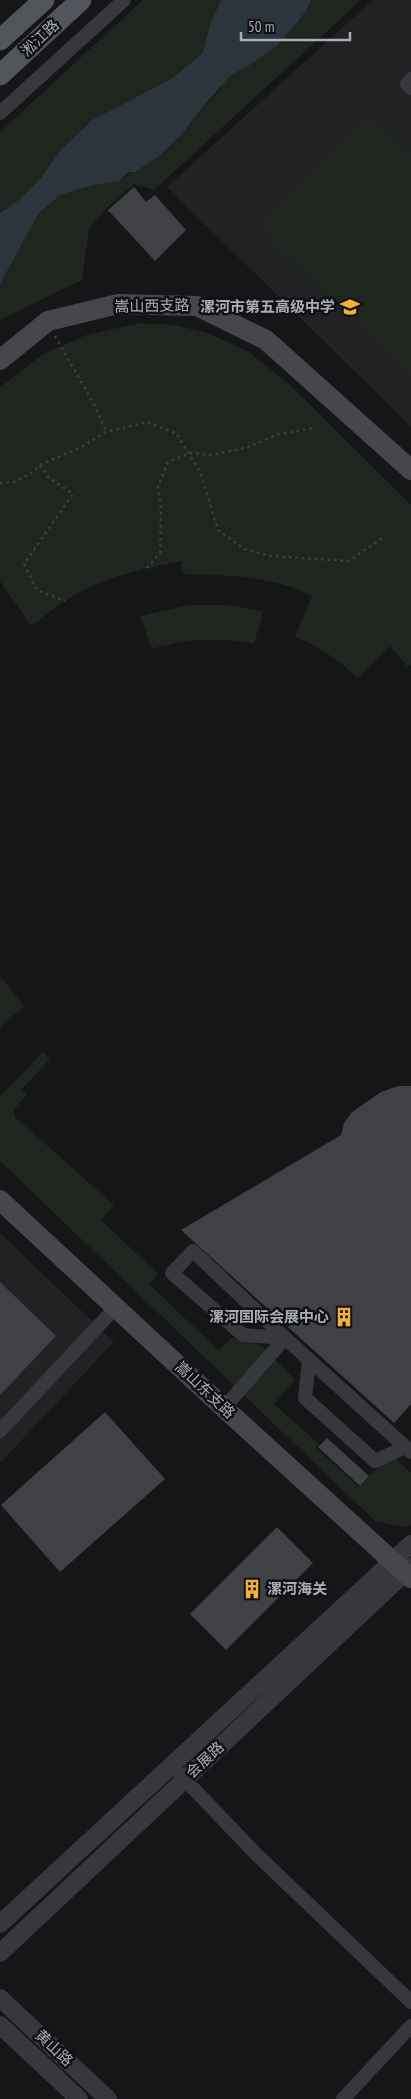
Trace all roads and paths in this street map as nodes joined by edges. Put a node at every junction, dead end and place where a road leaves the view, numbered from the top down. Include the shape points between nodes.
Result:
1 (44, 0) edge
2 (81, 0) edge
3 (124, 0) edge
4 (0, 40) edge
5 (0, 75) edge
6 (411, 79) edge
7 (411, 88) edge
8 (0, 113) edge
9 (48, 321) junction
10 (0, 360) edge
11 (313, 428) dead end
12 (106, 432) junction
13 (190, 452) junction
14 (40, 465) junction
15 (411, 470) edge
16 (0, 483) edge
17 (385, 536) dead end
18 (147, 568) dead end
19 (65, 601) dead end
20 (0, 1200) edge
21 (116, 1308) junction
22 (285, 1338) junction
23 (309, 1360) junction
24 (224, 1408) junction
25 (0, 1431) edge
26 (408, 1449) edge
27 (411, 1544) edge
28 (405, 1570) edge
29 (171, 1765) junction
30 (185, 1779) junction
31 (0, 1924) edge
32 (0, 1953) edge
33 (0, 1998) edge
34 (411, 2002) edge
35 (0, 2025) edge
36 (411, 2026) edge
37 (79, 2099) edge
38 (108, 2099) edge
39 (344, 2099) edge

1 - 4 main road, 淞江路
2 - 5 main road, 淞江路
3 - 8 street
6 - 7 street via 407,84
9 - 10 main road, 嵩山西支路
9 - 12 path
9 - 15 main road, 嵩山西支路 via 118,304 197,306 266,340
11 - 13 path via 280,434 248,447 212,455
12 - 13 path via 147,422 176,433
12 - 14 path
13 - 17 path via 200,472 218,530 244,550 270,556 349,561
13 - 18 path via 168,462 158,487 160,553
14 - 16 path via 14,482
14 - 19 path via 49,478 72,494 24,564 37,590
20 - 21 main road, 嵩山东支路
21 - 24 main road, 嵩山东支路
21 - 25 street
22 - 22 street via 243,1335 172,1273 193,1251
22 - 23 street
22 - 24 street
23 - 26 street
23 - 26 street via 305,1398 375,1461
24 - 28 main road, 嵩山东支路
27 - 28 street, 会展路
28 - 29 street, 会展路
28 - 30 street, 会展路
29 - 30 street
29 - 31 street, 会展路
30 - 32 street, 会展路
30 - 34 street via 255,1853
33 - 38 street, 黄山路
35 - 37 street, 黄山路
36 - 39 street

